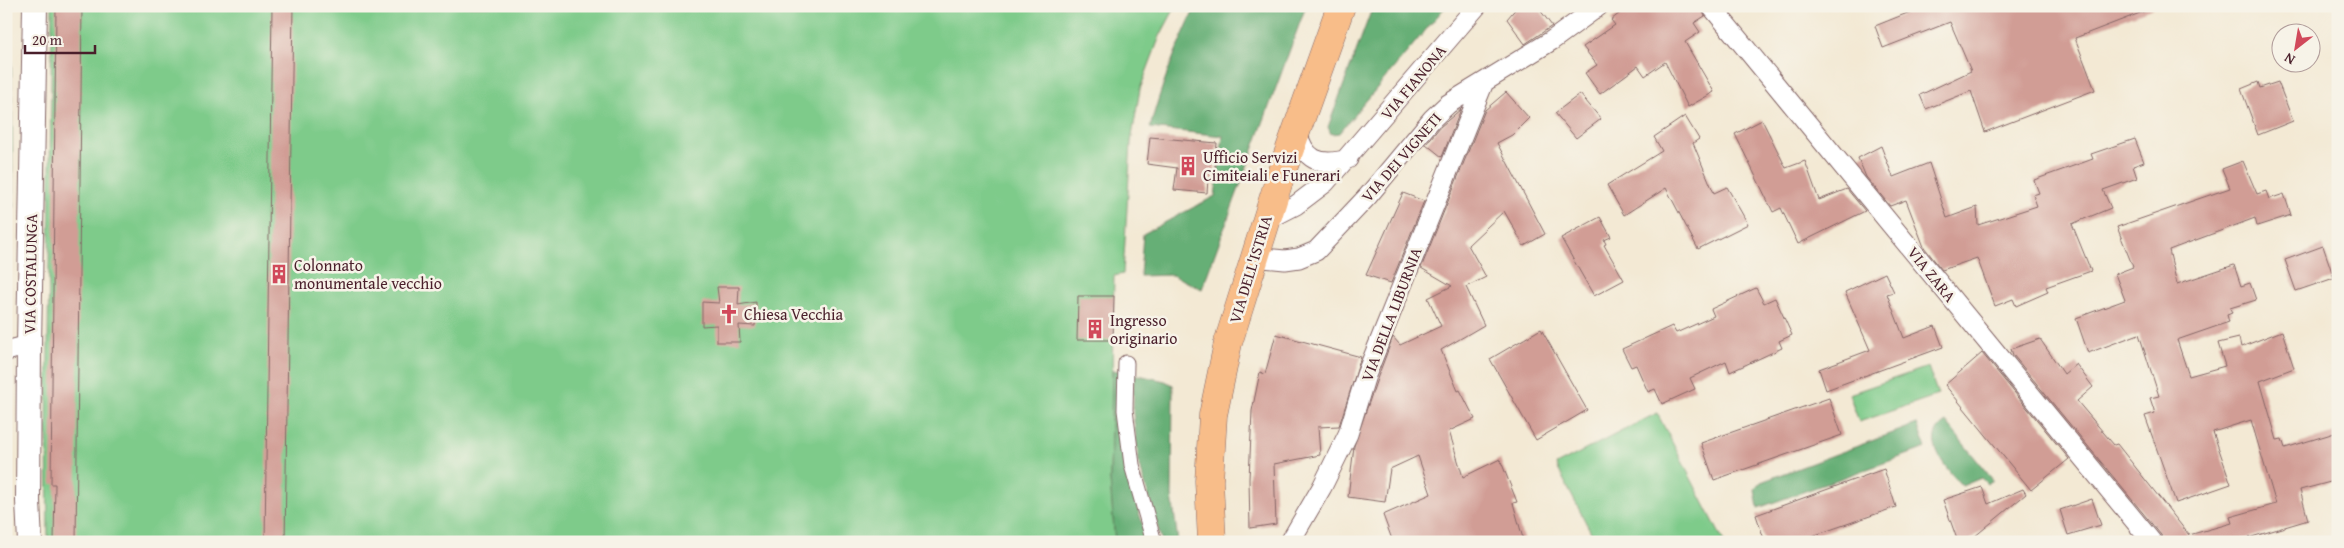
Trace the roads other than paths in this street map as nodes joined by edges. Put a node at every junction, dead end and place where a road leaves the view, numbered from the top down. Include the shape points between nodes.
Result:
1 (35, 6) edge
2 (1341, 6) edge
3 (1477, 6) edge
4 (1599, 6) edge
5 (1711, 6) edge
6 (1484, 82) junction
7 (1297, 131) junction
8 (1348, 158) junction
9 (1265, 221) junction
10 (1253, 257) junction
11 (29, 345) junction
12 (6, 351) edge
13 (1126, 363) dead end
14 (30, 542) edge
15 (1154, 542) edge
16 (1212, 542) edge
17 (1290, 542) edge
18 (2152, 542) edge

1 - 11 street, VIA COSTALUNGA
2 - 7 main road, VIA DELL'ISTRIA
3 - 8 street, VIA FIANONA
4 - 6 street, VIA DEI VIGNETI
5 - 18 street, VIA ZARA
6 - 10 street, VIA DEI VIGNETI via 1448,104 1432,119 1368,196 1316,251 1285,260
6 - 17 street, VIA DELLA LIBURNIA via 1366,375 1348,434
7 - 8 street via 1300,146 1308,156 1335,162
7 - 9 main road, VIA DELL'ISTRIA
8 - 9 street, VIA FIANONA via 1318,189
9 - 10 main road, VIA DELL'ISTRIA
10 - 16 main road, VIA DELL'ISTRIA via 1228,343 1214,415 1209,481
11 - 12 street
11 - 14 street, VIA COSTALUNGA
13 - 15 street via 1125,410 1132,465

